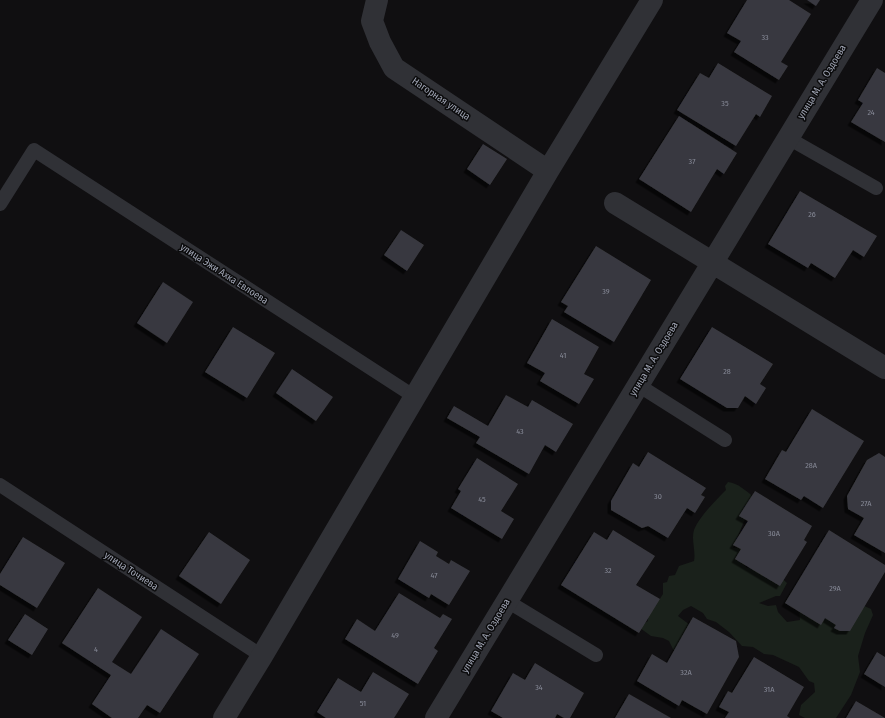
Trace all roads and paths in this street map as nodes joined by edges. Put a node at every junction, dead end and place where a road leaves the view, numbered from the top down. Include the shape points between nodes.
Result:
1 (377, 0) edge
2 (652, 0) edge
3 (872, 0) edge
4 (788, 138) junction
5 (548, 171) junction
6 (876, 188) dead end
7 (615, 203) dead end
8 (0, 204) edge
9 (713, 263) junction
10 (885, 368) edge
11 (638, 385) junction
12 (415, 397) junction
13 (724, 440) dead end
14 (1, 488) edge
15 (507, 601) junction
16 (596, 655) dead end
17 (262, 656) junction
18 (224, 718) edge
19 (436, 718) edge

1 - 5 street, Нагорная улица via 372,21 394,68
2 - 5 street
3 - 4 street, улица М. А. Оздоева
4 - 6 lane
4 - 9 street, улица М. А. Оздоева
5 - 12 street
7 - 9 street
8 - 12 lane, улица Эжи Ахка Евлоева via 34,150
9 - 10 street
9 - 11 street, улица М. А. Оздоева
11 - 13 lane
11 - 15 street, улица М. А. Оздоева
12 - 17 street
14 - 17 lane, улица Точиева
15 - 16 lane
15 - 19 street, улица М. А. Оздоева
17 - 18 street

